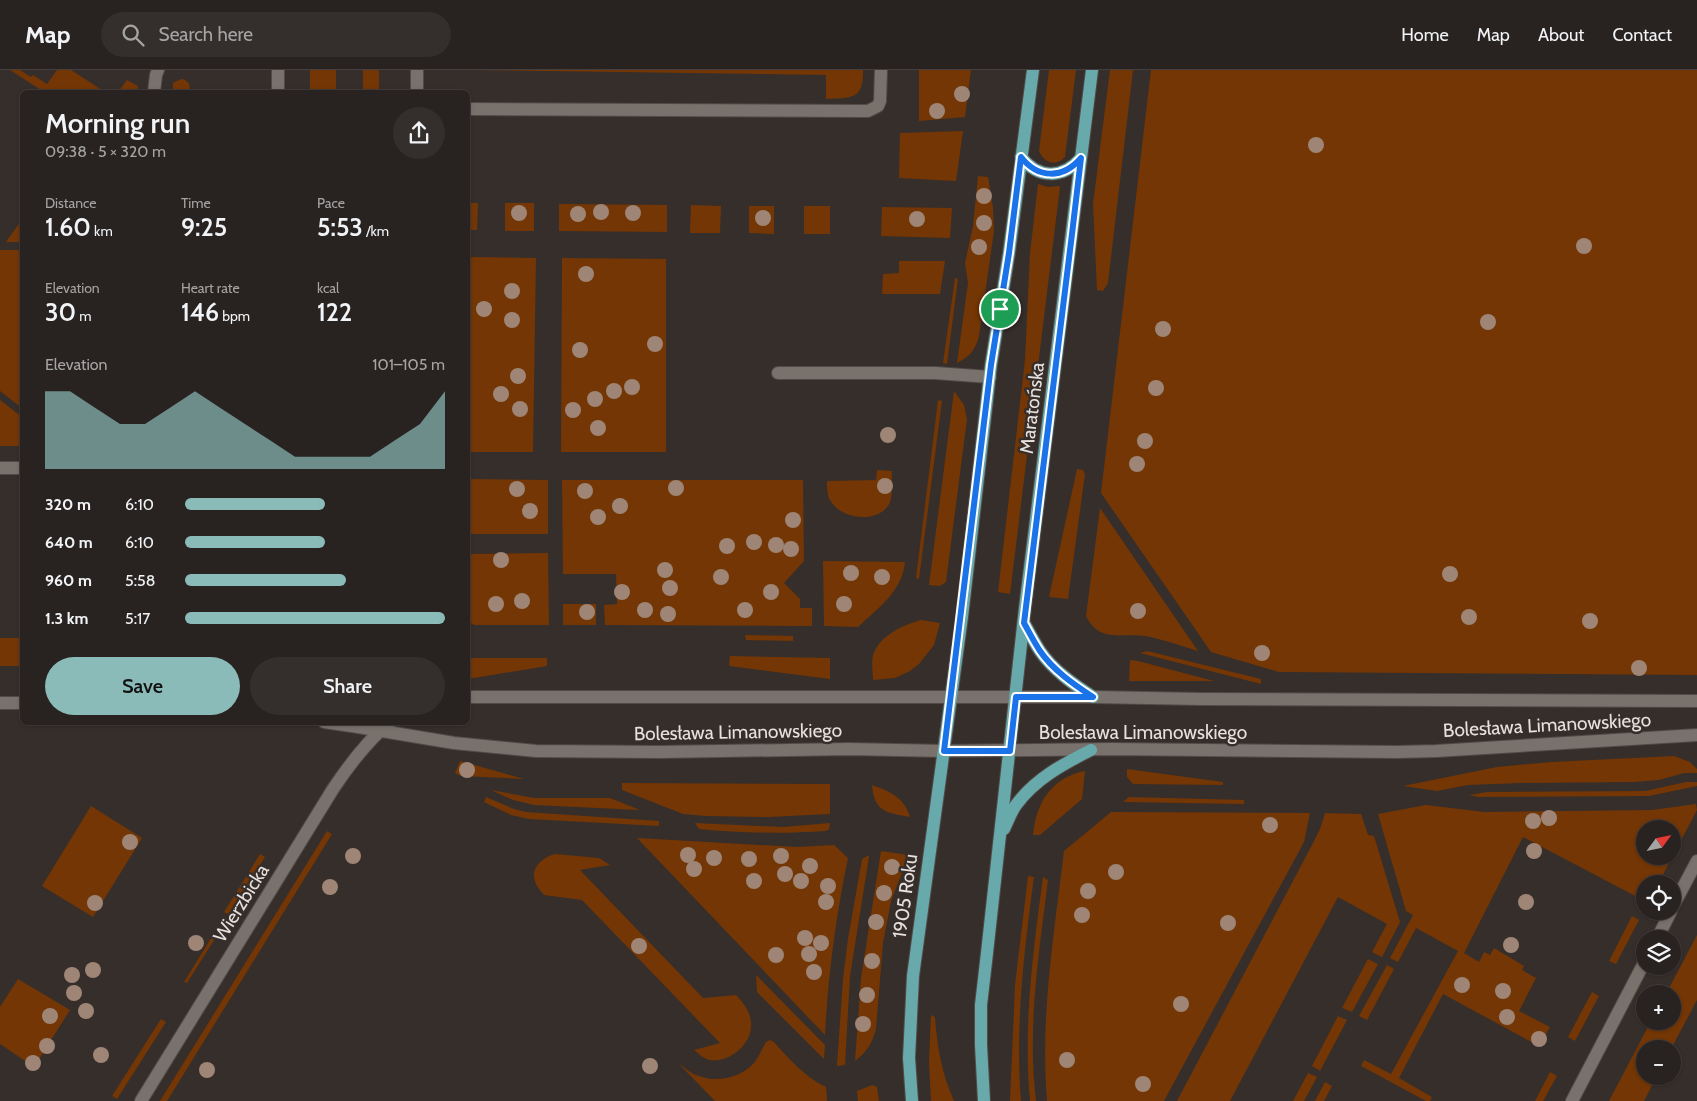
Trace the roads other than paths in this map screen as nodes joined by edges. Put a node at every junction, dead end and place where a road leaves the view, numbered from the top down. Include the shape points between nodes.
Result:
1 (158, 70) edge
2 (278, 70) edge
3 (417, 70) edge
4 (881, 70) edge
5 (1033, 70) edge
6 (1092, 70) edge
7 (154, 90) edge
8 (278, 90) edge
9 (417, 90) edge
10 (470, 109) edge
11 (1021, 157) junction
12 (1081, 158) junction
13 (778, 373) dead end
14 (990, 377) junction
15 (0, 468) edge
16 (20, 468) edge
17 (1024, 623) junction
18 (950, 696) junction
19 (470, 697) edge
20 (1016, 697) junction
21 (1093, 697) junction
22 (1697, 701) edge
23 (0, 703) edge
24 (20, 703) edge
25 (370, 725) edge
26 (385, 726) edge
27 (1697, 735) edge
28 (1090, 750) junction
29 (944, 751) junction
30 (1010, 751) junction
31 (1000, 836) junction
32 (1697, 861) edge
33 (1681, 892) edge
34 (1638, 975) edge
35 (141, 1101) edge
36 (912, 1101) edge
37 (984, 1101) edge
38 (1572, 1101) edge

1 - 7 street
2 - 8 street
3 - 9 street
4 - 10 street via 880,101 874,109 861,111
5 - 11 main road
6 - 12 main road, Maratońska
11 - 12 main road via 1034,169 1051,174 1068,170
11 - 14 main road
12 - 17 main road, Maratońska
13 - 14 street via 934,373
14 - 18 main road
15 - 16 street
17 - 20 main road, Maratońska
17 - 21 main road via 1052,666
18 - 19 street, Bolesława Limanowskiego
18 - 20 street, Bolesława Limanowskiego
18 - 29 main road, 1905 Roku
20 - 21 street, Bolesława Limanowskiego
20 - 30 main road, Maratońska
21 - 22 street, Bolesława Limanowskiego
23 - 24 street
25 - 26 street, Bolesława Limanowskiego
26 - 29 street, Bolesława Limanowskiego via 454,743 536,751
26 - 35 street, Wierzbicka via 332,789
27 - 28 street, Bolesława Limanowskiego via 1406,751
28 - 30 street, Bolesława Limanowskiego
28 - 31 main road via 1065,763 1028,791 1015,806
29 - 30 street, Bolesława Limanowskiego
29 - 36 main road, 1905 Roku via 913,976
30 - 31 main road
31 - 37 main road via 981,1006
32 - 33 street
34 - 38 street

